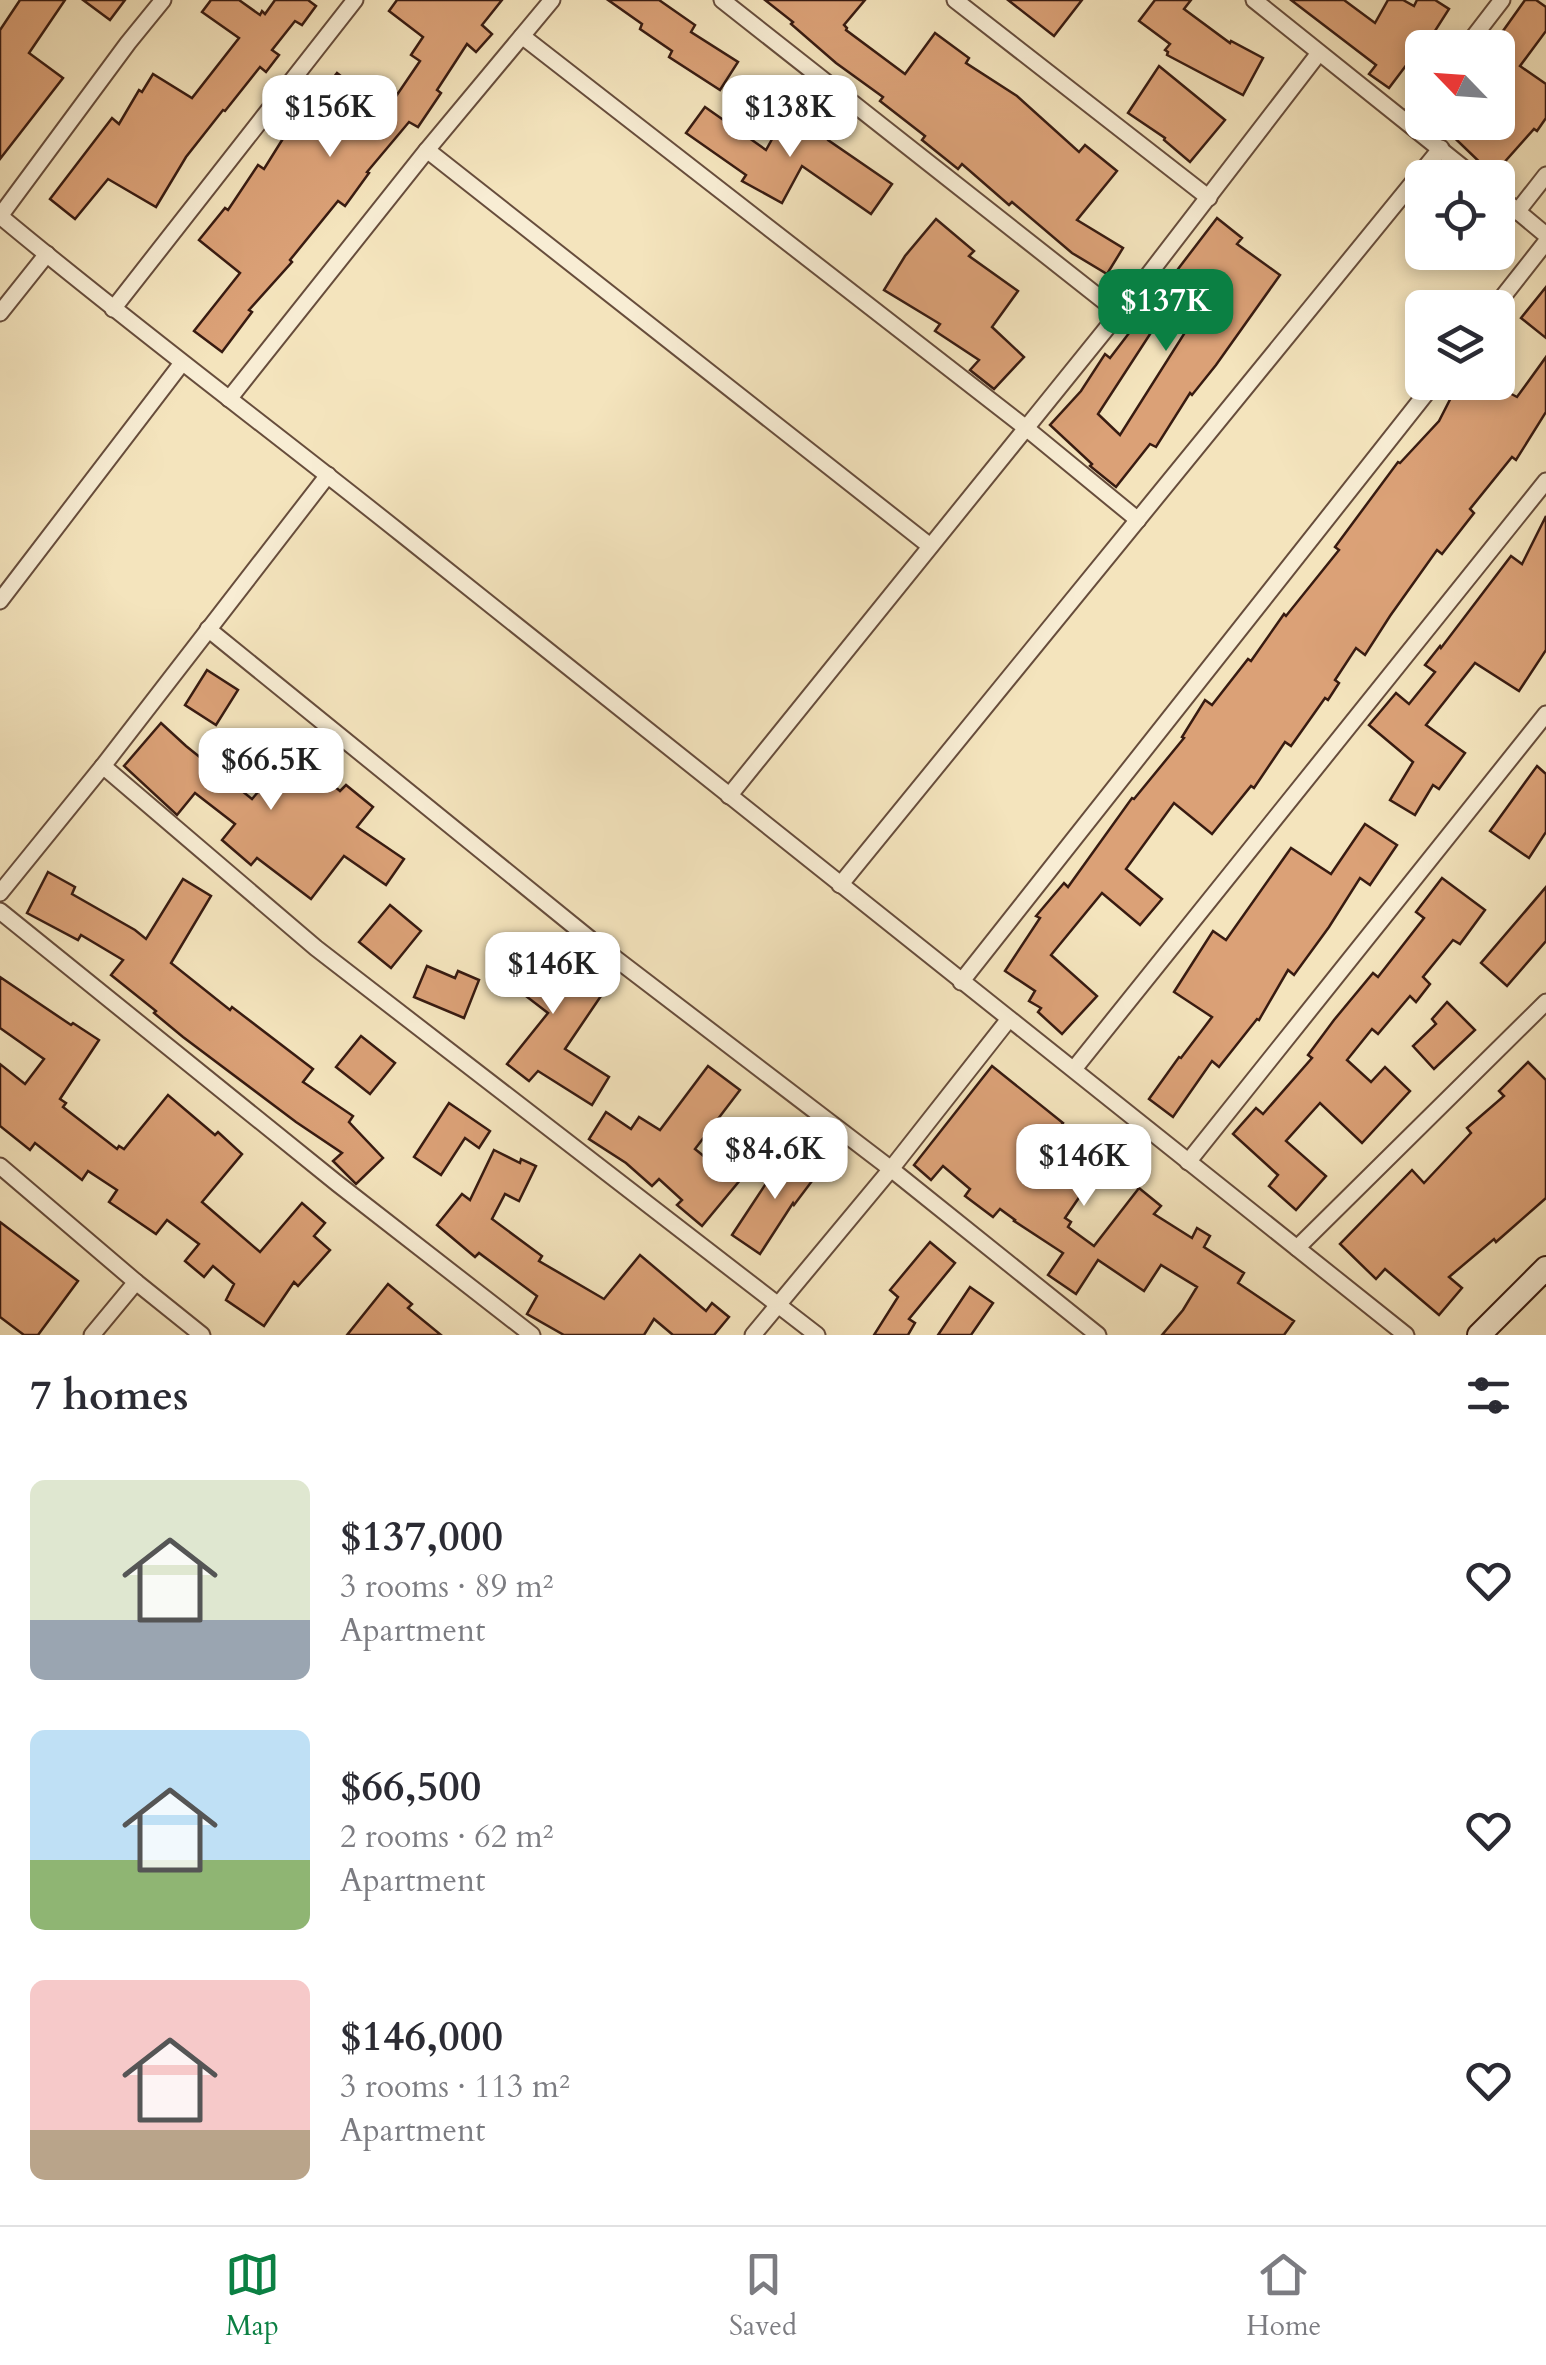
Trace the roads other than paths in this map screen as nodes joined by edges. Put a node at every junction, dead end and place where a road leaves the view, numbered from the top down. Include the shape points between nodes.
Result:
1 (163, 0) edge
2 (355, 0) edge
3 (552, 0) edge
4 (722, 0) edge
5 (955, 0) edge
6 (1254, 0) edge
7 (1494, 3) edge
8 (1477, 30) edge
9 (522, 36) junction
10 (1319, 53) junction
11 (1405, 120) edge
12 (1431, 140) edge
13 (1441, 148) junction
14 (427, 150) junction
15 (1455, 160) edge
16 (1546, 175) edge
17 (1208, 198) junction
18 (1517, 212) joint
19 (0, 216) edge
20 (1546, 238) edge
21 (46, 254) junction
22 (1507, 290) edge
23 (112, 309) junction
24 (0, 313) edge
25 (1119, 313) junction
26 (182, 363) junction
27 (229, 399) junction
28 (1421, 400) edge
29 (1026, 428) junction
30 (328, 475) junction
31 (1546, 481) edge
32 (1138, 520) junction
33 (930, 546) junction
34 (0, 601) edge
35 (208, 629) junction
36 (1546, 714) edge
37 (103, 766) junction
38 (729, 796) junction
39 (840, 885) junction
40 (0, 893) edge
41 (0, 911) edge
42 (961, 982) junction
43 (1546, 1002) edge
44 (1009, 1019) junction
45 (1074, 1069) junction
46 (1188, 1162) junction
47 (890, 1169) junction
48 (1, 1170) edge
49 (1296, 1248) junction
50 (1546, 1268) edge
51 (136, 1282) junction
52 (778, 1303) junction
53 (92, 1335) edge
54 (202, 1335) edge
55 (532, 1335) edge
56 (753, 1335) edge
57 (817, 1335) edge
58 (1098, 1335) edge
59 (1406, 1335) edge
60 (1479, 1335) edge

1 - 19 street
2 - 23 street
3 - 9 street
4 - 25 street
5 - 17 street
6 - 10 street
7 - 8 street
9 - 14 street
9 - 29 street
10 - 11 street
10 - 17 street
12 - 13 street
13 - 15 street
13 - 32 street
14 - 27 street
14 - 33 street
16 - 18 street
17 - 25 street
18 - 20 street
19 - 21 street
20 - 22 street
21 - 23 street
21 - 24 street
23 - 26 street
25 - 29 street
26 - 27 street
26 - 34 street
27 - 30 street
28 - 42 street
29 - 32 street
29 - 33 street
30 - 35 street
30 - 38 street
31 - 45 street
32 - 39 street
33 - 38 street
35 - 37 street
35 - 47 street via 590,939
36 - 46 street
37 - 40 street
37 - 52 street via 316,948
38 - 39 street
39 - 42 street
41 - 55 street
42 - 44 street
43 - 49 street
44 - 45 street
44 - 47 street
45 - 46 street
46 - 49 street
47 - 52 street
47 - 58 street
48 - 51 street
49 - 59 street
50 - 60 main road
51 - 53 street
51 - 54 street
52 - 56 street
52 - 57 street

